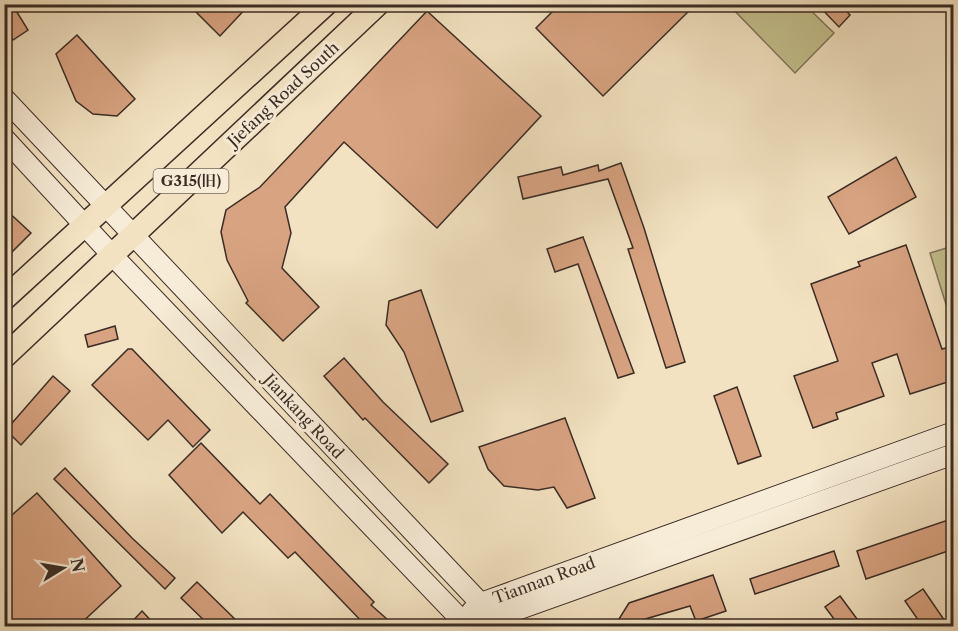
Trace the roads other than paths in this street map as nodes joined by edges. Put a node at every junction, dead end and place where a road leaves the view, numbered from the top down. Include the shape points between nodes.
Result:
1 (326, 4) edge
2 (378, 4) edge
3 (4, 98) edge
4 (4, 138) edge
5 (105, 206) junction
6 (85, 225) junction
7 (134, 235) junction
8 (112, 255) junction
9 (4, 299) edge
10 (4, 357) edge
11 (954, 432) edge
12 (954, 454) edge
13 (493, 616) edge
14 (464, 623) edge

1 - 5 main road, G315(旧)
2 - 7 main road, Jiefang Road South / G315(旧)
3 - 5 main road, Jiankang Road
4 - 6 main road, Jiankang Road
5 - 6 main road, G315(旧)
5 - 7 main road, Jiankang Road
6 - 8 main road, Jiankang Road
6 - 9 main road, G315(旧)
7 - 8 main road, Jiefang Road South / G315(旧)
7 - 13 main road, Jiankang Road
8 - 10 main road, Jiefang Road South / G315(旧)
8 - 14 main road, Jiankang Road
11 - 13 main road, Tiannan Road
12 - 13 main road, Tiannan Road
13 - 14 main road, Tiannan Road

